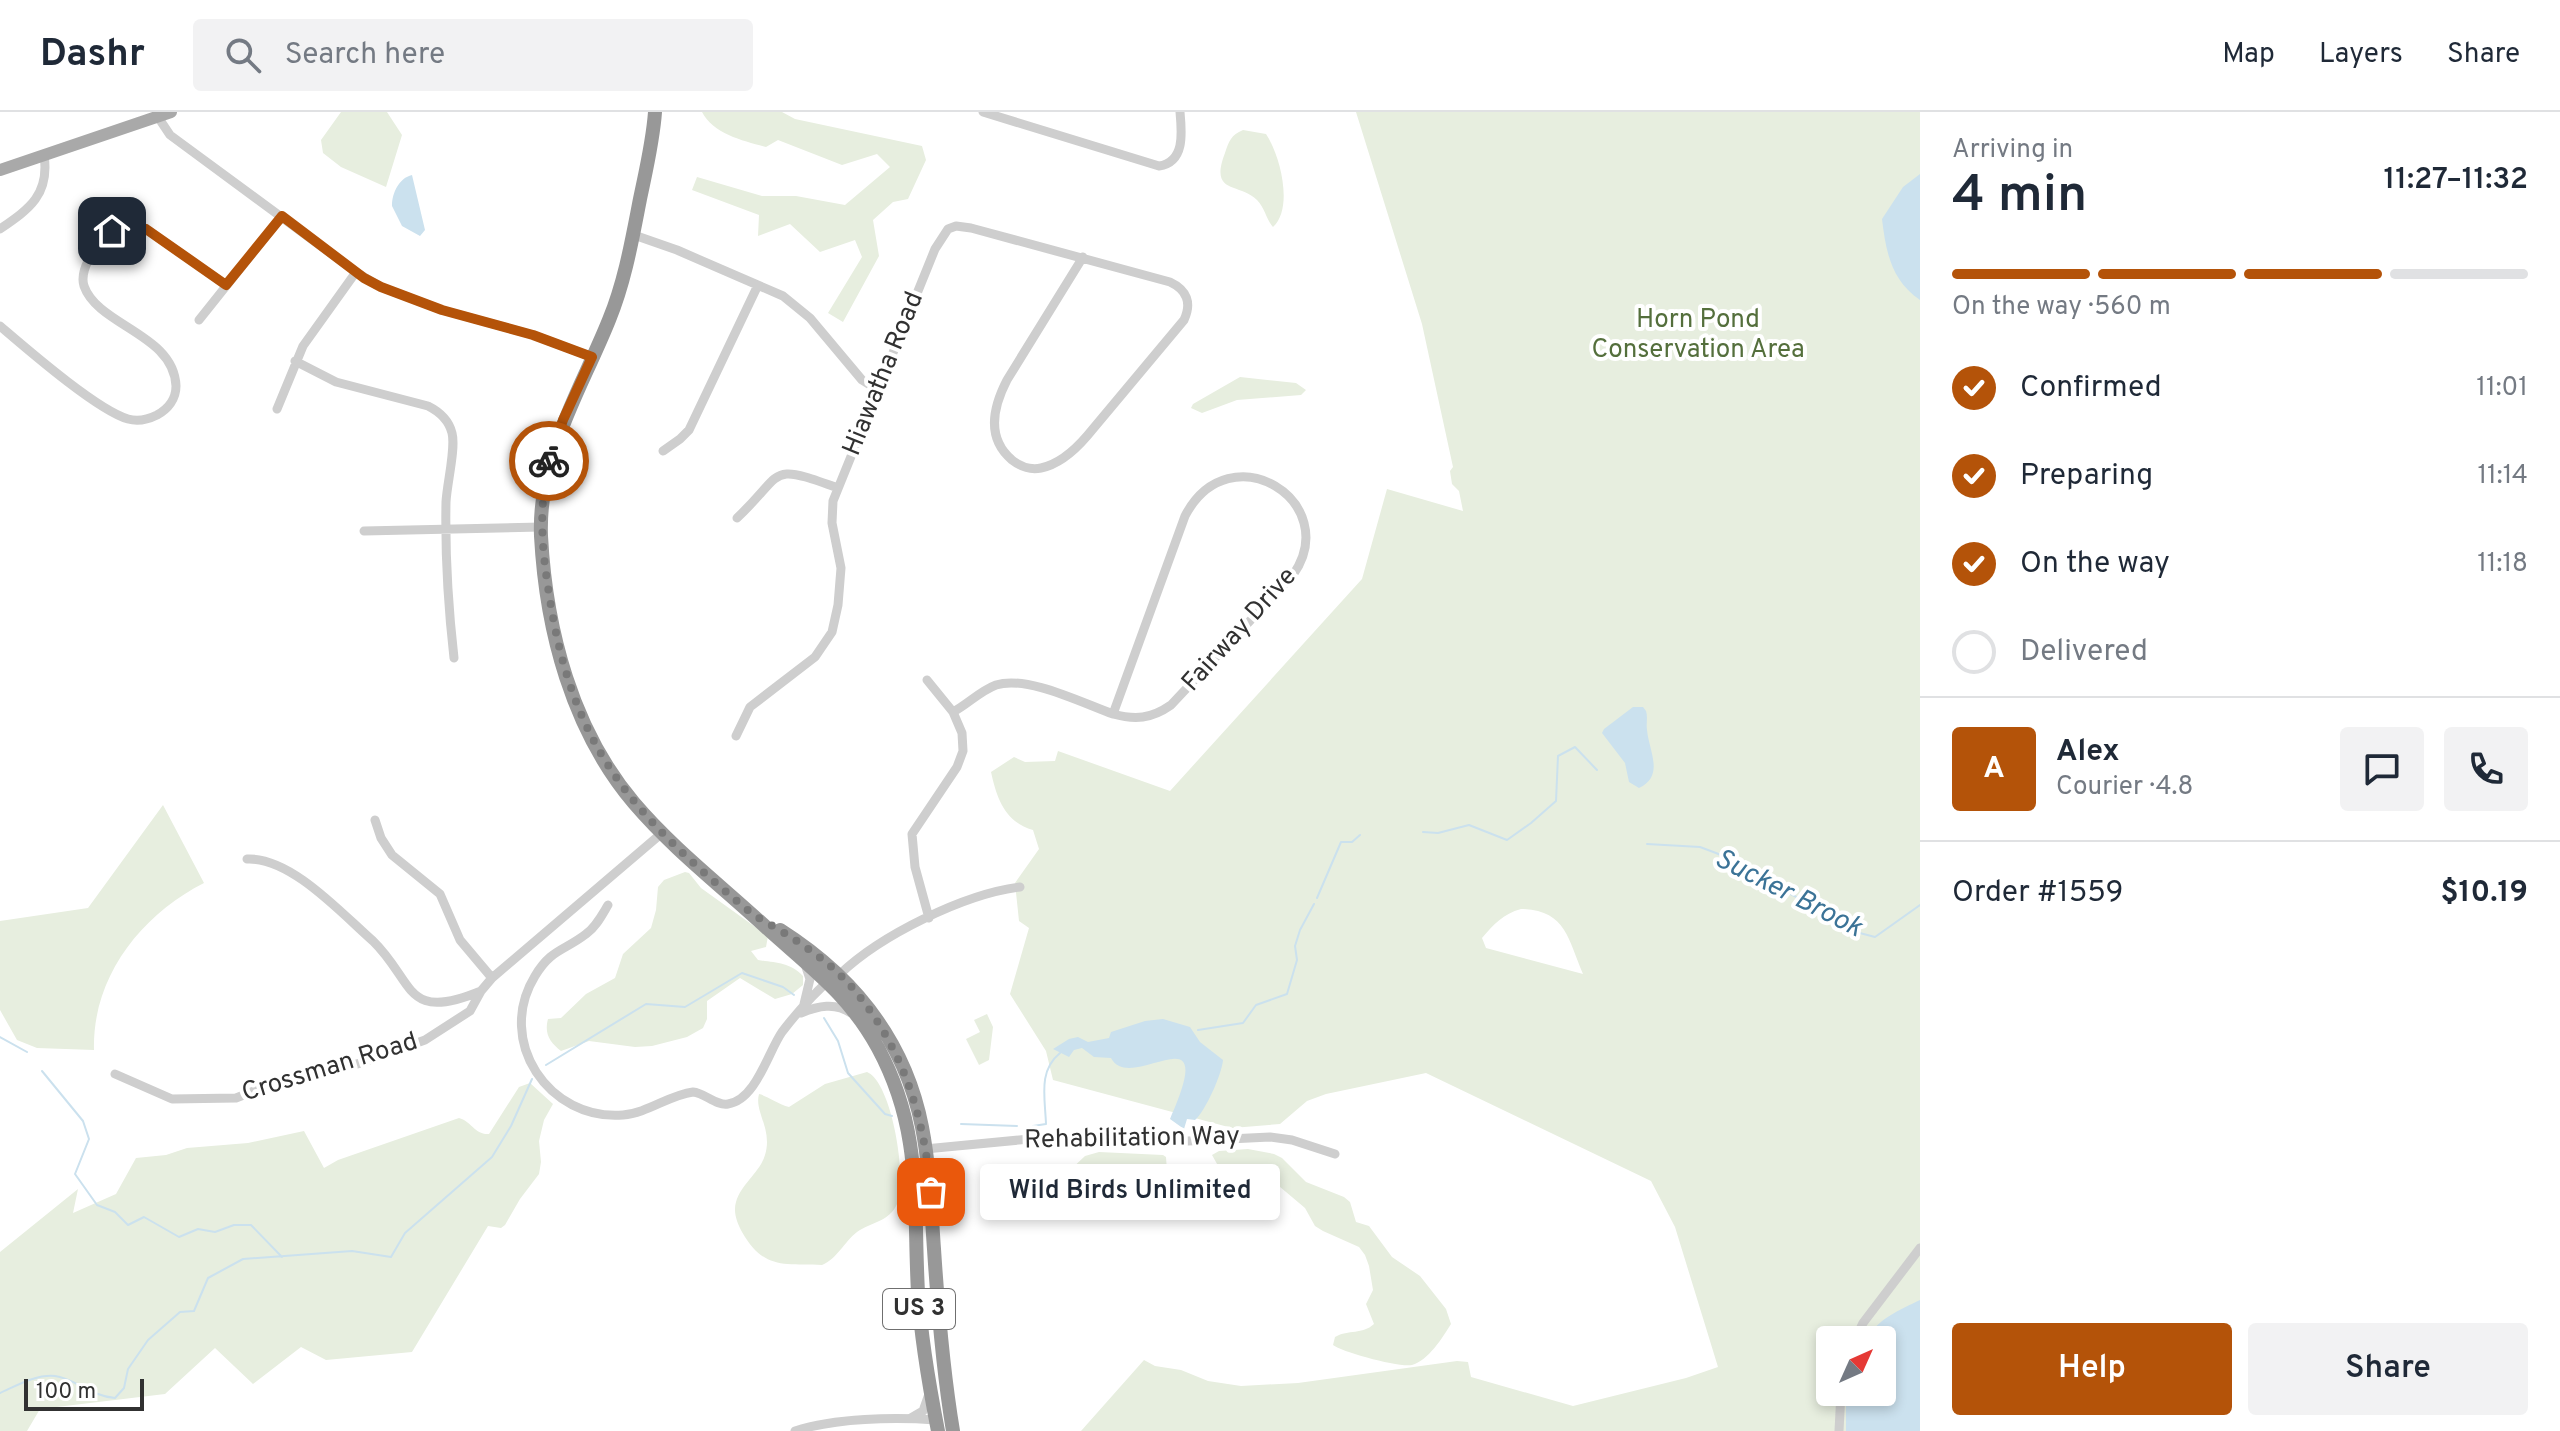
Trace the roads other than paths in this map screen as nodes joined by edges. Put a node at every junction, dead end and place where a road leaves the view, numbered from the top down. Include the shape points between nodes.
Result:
1 (655, 112) edge
2 (983, 112) edge
3 (1180, 112) edge
4 (164, 114) edge
5 (44, 155) junction
6 (0, 170) edge
7 (282, 216) junction
8 (0, 229) edge
9 (634, 235) junction
10 (1083, 257) junction
11 (356, 272) junction
12 (226, 285) junction
13 (758, 285) junction
14 (199, 320) dead end
15 (0, 326) edge
16 (592, 357) junction
17 (295, 361) junction
18 (878, 390) junction
19 (277, 409) dead end
20 (663, 451) dead end
21 (838, 488) junction
22 (737, 518) dead end
23 (445, 527) junction
24 (541, 527) junction
25 (364, 531) dead end
26 (454, 658) dead end
27 (927, 680) dead end
28 (953, 712) junction
29 (1113, 714) junction
30 (736, 736) dead end
31 (375, 820) dead end
32 (662, 833) junction
33 (247, 859) dead end
34 (1020, 887) dead end
35 (608, 905) dead end
36 (752, 914) junction
37 (929, 918) junction
38 (801, 958) junction
39 (492, 978) junction
40 (834, 981) junction
41 (481, 991) junction
42 (811, 1009) junction
43 (801, 1013) junction
44 (868, 1031) junction
45 (115, 1074) dead end
46 (925, 1149) junction
47 (1335, 1154) dead end
48 (934, 1247) junction
49 (917, 1248) junction
50 (1920, 1248) edge
51 (1862, 1326) edge
52 (927, 1370) junction
53 (1840, 1406) edge
54 (911, 1418) junction
55 (937, 1425) edge
56 (795, 1431) edge
57 (953, 1431) edge
58 (1839, 1431) edge

1 - 9 highway, US 3
2 - 3 street via 1159,166 1173,162 1178,152
4 - 5 main road
4 - 7 street via 168,134
5 - 6 main road
5 - 8 street via 45,174 36,201
7 - 11 street
7 - 12 street
9 - 13 street
9 - 16 highway, US 3 via 616,301
10 - 10 street, Hiawatha Road via 997,402 996,440 1024,467 1050,465 1081,443 1184,320 1188,308 1188,298 1170,282
10 - 18 street, Hiawatha Road via 971,228 948,229
11 - 16 street via 408,298
11 - 17 street
12 - 14 street
12 - 15 street via 138,227 112,231 91,256 83,279 89,295 158,349 173,373 172,401 140,421 99,403
13 - 18 street via 802,310 862,380
13 - 20 street via 689,430
16 - 24 highway, US 3 via 551,454
17 - 19 street
17 - 23 street via 336,382 424,405 442,415 453,441
18 - 21 street, Hiawatha Road
21 - 22 street via 784,473
21 - 30 street, Hiawatha Road via 832,515 840,577 832,632 815,657 750,707
23 - 24 street
23 - 25 street
23 - 26 street
24 - 32 highway, US 3 via 553,619 575,704 610,771
27 - 28 street
28 - 29 street, Fairway Drive via 990,688 1011,683
28 - 37 street via 963,737 960,759 911,836
29 - 29 street, Fairway Drive via 1192,503 1210,485 1233,477 1259,478 1278,486 1295,503 1305,529 1304,553 1293,575 1166,709 1140,718
31 - 39 street via 392,855 440,894 460,940
32 - 36 highway, US 3
32 - 39 street, Crossman Road
33 - 41 street via 271,861 294,874 373,941 420,998 442,1002
34 - 37 street via 987,894
35 - 43 street via 590,932 548,958 523,1005 521,1039 530,1063 547,1085 573,1104 626,1115 690,1092 733,1103 754,1085 778,1038
36 - 38 highway, US 3
36 - 40 highway, US 3 via 805,947
37 - 40 street via 883,942
38 - 40 highway, US 3
38 - 43 street via 810,979
39 - 41 street, Crossman Road
40 - 42 street
40 - 43 street via 815,993
40 - 44 highway, US 3
40 - 46 highway, US 3 via 862,1000 896,1052 913,1092
41 - 45 street, Crossman Road via 464,1017 417,1044 232,1099 172,1099
42 - 43 street
42 - 44 street via 845,1009
44 - 49 highway, US 3 via 908,1124
46 - 47 street, Rehabilitation Way via 1030,1139 1270,1137
46 - 48 highway, US 3
48 - 49 highway
48 - 57 highway, US 3
49 - 52 highway, US 3
50 - 51 street
52 - 54 street via 928,1402
52 - 55 highway, US 3
53 - 58 street
54 - 55 street
54 - 56 street

